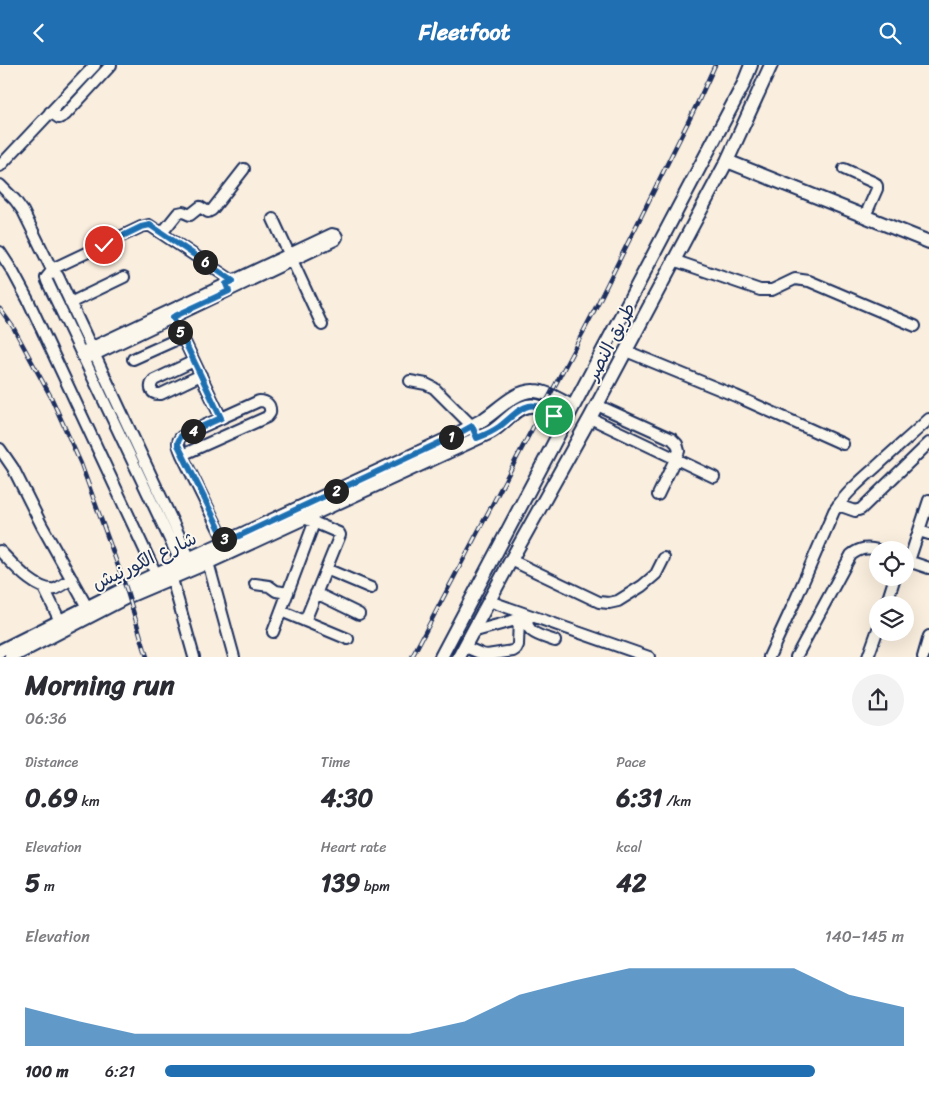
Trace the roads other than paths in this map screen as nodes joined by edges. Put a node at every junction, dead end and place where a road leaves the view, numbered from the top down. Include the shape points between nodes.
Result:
1 (95, 65) edge
2 (111, 65) edge
3 (751, 65) edge
4 (771, 65) edge
5 (50, 113) junction
6 (727, 161) junction
7 (0, 166) edge
8 (244, 169) dead end
9 (844, 169) dead end
10 (0, 185) edge
11 (865, 216) junction
12 (273, 219) dead end
13 (162, 233) junction
14 (929, 242) edge
15 (0, 252) edge
16 (291, 258) junction
17 (674, 260) junction
18 (53, 271) junction
19 (124, 277) dead end
20 (229, 285) junction
21 (70, 303) junction
22 (171, 316) junction
23 (322, 325) dead end
24 (914, 326) dead end
25 (182, 337) junction
26 (93, 351) junction
27 (626, 351) junction
28 (83, 356) junction
29 (133, 359) dead end
30 (194, 361) junction
31 (201, 375) junction
32 (410, 381) dead end
33 (597, 405) junction
34 (573, 407) junction
35 (232, 413) junction
36 (590, 418) junction
37 (220, 419) junction
38 (564, 426) junction
39 (927, 426) edge
40 (239, 429) junction
41 (475, 432) junction
42 (225, 435) junction
43 (929, 443) edge
44 (842, 444) dead end
45 (0, 449) edge
46 (182, 455) junction
47 (676, 458) junction
48 (146, 463) junction
49 (136, 468) junction
50 (714, 477) dead end
51 (658, 495) dead end
52 (929, 500) edge
53 (838, 505) junction
54 (166, 518) junction
55 (309, 520) junction
56 (924, 532) edge
57 (226, 542) junction
58 (869, 547) edge
59 (914, 548) edge
60 (0, 551) edge
61 (207, 557) junction
62 (664, 558) dead end
63 (511, 560) junction
64 (186, 561) junction
65 (914, 563) edge
66 (929, 568) edge
67 (326, 569) junction
68 (156, 575) junction
69 (72, 579) junction
70 (172, 579) junction
71 (255, 584) dead end
72 (44, 588) junction
73 (371, 589) dead end
74 (288, 593) junction
75 (316, 593) junction
76 (489, 601) junction
77 (89, 611) junction
78 (281, 611) junction
79 (359, 614) dead end
80 (524, 616) junction
81 (305, 621) junction
82 (62, 625) junction
83 (273, 632) dead end
84 (472, 632) junction
85 (929, 636) edge
86 (348, 639) dead end
87 (555, 641) dead end
88 (874, 641) edge
89 (0, 651) edge
90 (462, 651) edge
91 (11, 657) edge
92 (194, 657) edge
93 (234, 657) edge
94 (441, 657) edge
95 (649, 657) edge
96 (769, 657) edge
97 (796, 657) edge
98 (868, 657) edge
99 (923, 657) edge

1 - 5 street
2 - 5 street via 62,117
3 - 34 main road, طريق النصر
4 - 6 main road, طريق النصر
5 - 7 street
6 - 11 main road
6 - 17 main road, طريق النصر
8 - 13 street via 212,210 208,212 200,207 190,215 178,213
9 - 11 street via 877,186
10 - 18 street via 23,211
11 - 14 main road
12 - 16 street
13 - 18 street via 150,225 141,227
13 - 20 street
15 - 68 street via 28,300
16 - 20 street
16 - 23 street
17 - 24 street via 760,290 772,290 795,279 809,281
17 - 27 main road, طريق النصر
18 - 21 street
18 - 28 street via 47,281
19 - 21 street
20 - 22 street
21 - 26 street
22 - 25 street
22 - 26 street
25 - 29 street
25 - 30 street
26 - 28 street
26 - 48 street
27 - 33 main road, طريق النصر
27 - 44 street
28 - 49 street
30 - 31 street
30 - 31 street via 154,380 150,388 156,395 161,395
31 - 37 street
32 - 41 street via 434,388
33 - 36 main road, طريق النصر
33 - 47 street via 672,439 679,451
34 - 38 main road, طريق النصر
34 - 41 main road, شارع الكورنيش via 541,392 529,391 511,399 486,418
35 - 37 street
35 - 40 street
35 - 40 street via 259,401 264,401 271,408 267,417
36 - 47 street
36 - 63 main road, طريق النصر
37 - 42 street
37 - 46 street via 181,436 178,445
38 - 41 main road, شارع الكورنيش via 543,407 534,406 522,408 496,429
38 - 94 main road, طريق النصر
39 - 53 street via 850,490
40 - 42 street
41 - 55 main road, شارع الكورنيش
41 - 57 main road, شارع الكورنيش via 454,436
42 - 46 street
43 - 53 street via 861,509 855,511
45 - 69 street
46 - 57 street
47 - 50 street
47 - 51 street
48 - 49 street
48 - 54 street
49 - 54 street
52 - 56 street
53 - 96 street
54 - 64 street
55 - 61 main road, شارع الكورنيش
55 - 67 street via 340,534
55 - 74 street
56 - 59 street
57 - 61 main road, شارع الكورنيش
58 - 97 street via 851,555
60 - 72 street
61 - 64 main road, شارع الكورنيش
61 - 70 main road, شارع الكورنيش
61 - 93 street
62 - 63 street via 649,581 618,601 609,603 600,602
63 - 76 main road, طريق النصر
64 - 68 main road, شارع الكورنيش
65 - 66 street
67 - 73 street
67 - 75 street
68 - 77 main road, شارع الكورنيش
69 - 72 street via 55,589
69 - 77 street
70 - 77 main road, شارع الكورنيش
70 - 92 street
71 - 74 street
72 - 82 street
74 - 78 street
75 - 79 street
75 - 81 street
76 - 80 street
76 - 84 main road, طريق النصر
77 - 82 main road, شارع الكورنيش
78 - 81 street
78 - 83 street
80 - 84 street
80 - 87 street via 531,631
80 - 90 street via 516,649 486,655
80 - 95 street
81 - 86 street
82 - 89 main road, شارع الكورنيش
82 - 91 main road, شارع الكورنيش
84 - 90 main road, طريق النصر
85 - 99 street
88 - 98 street

